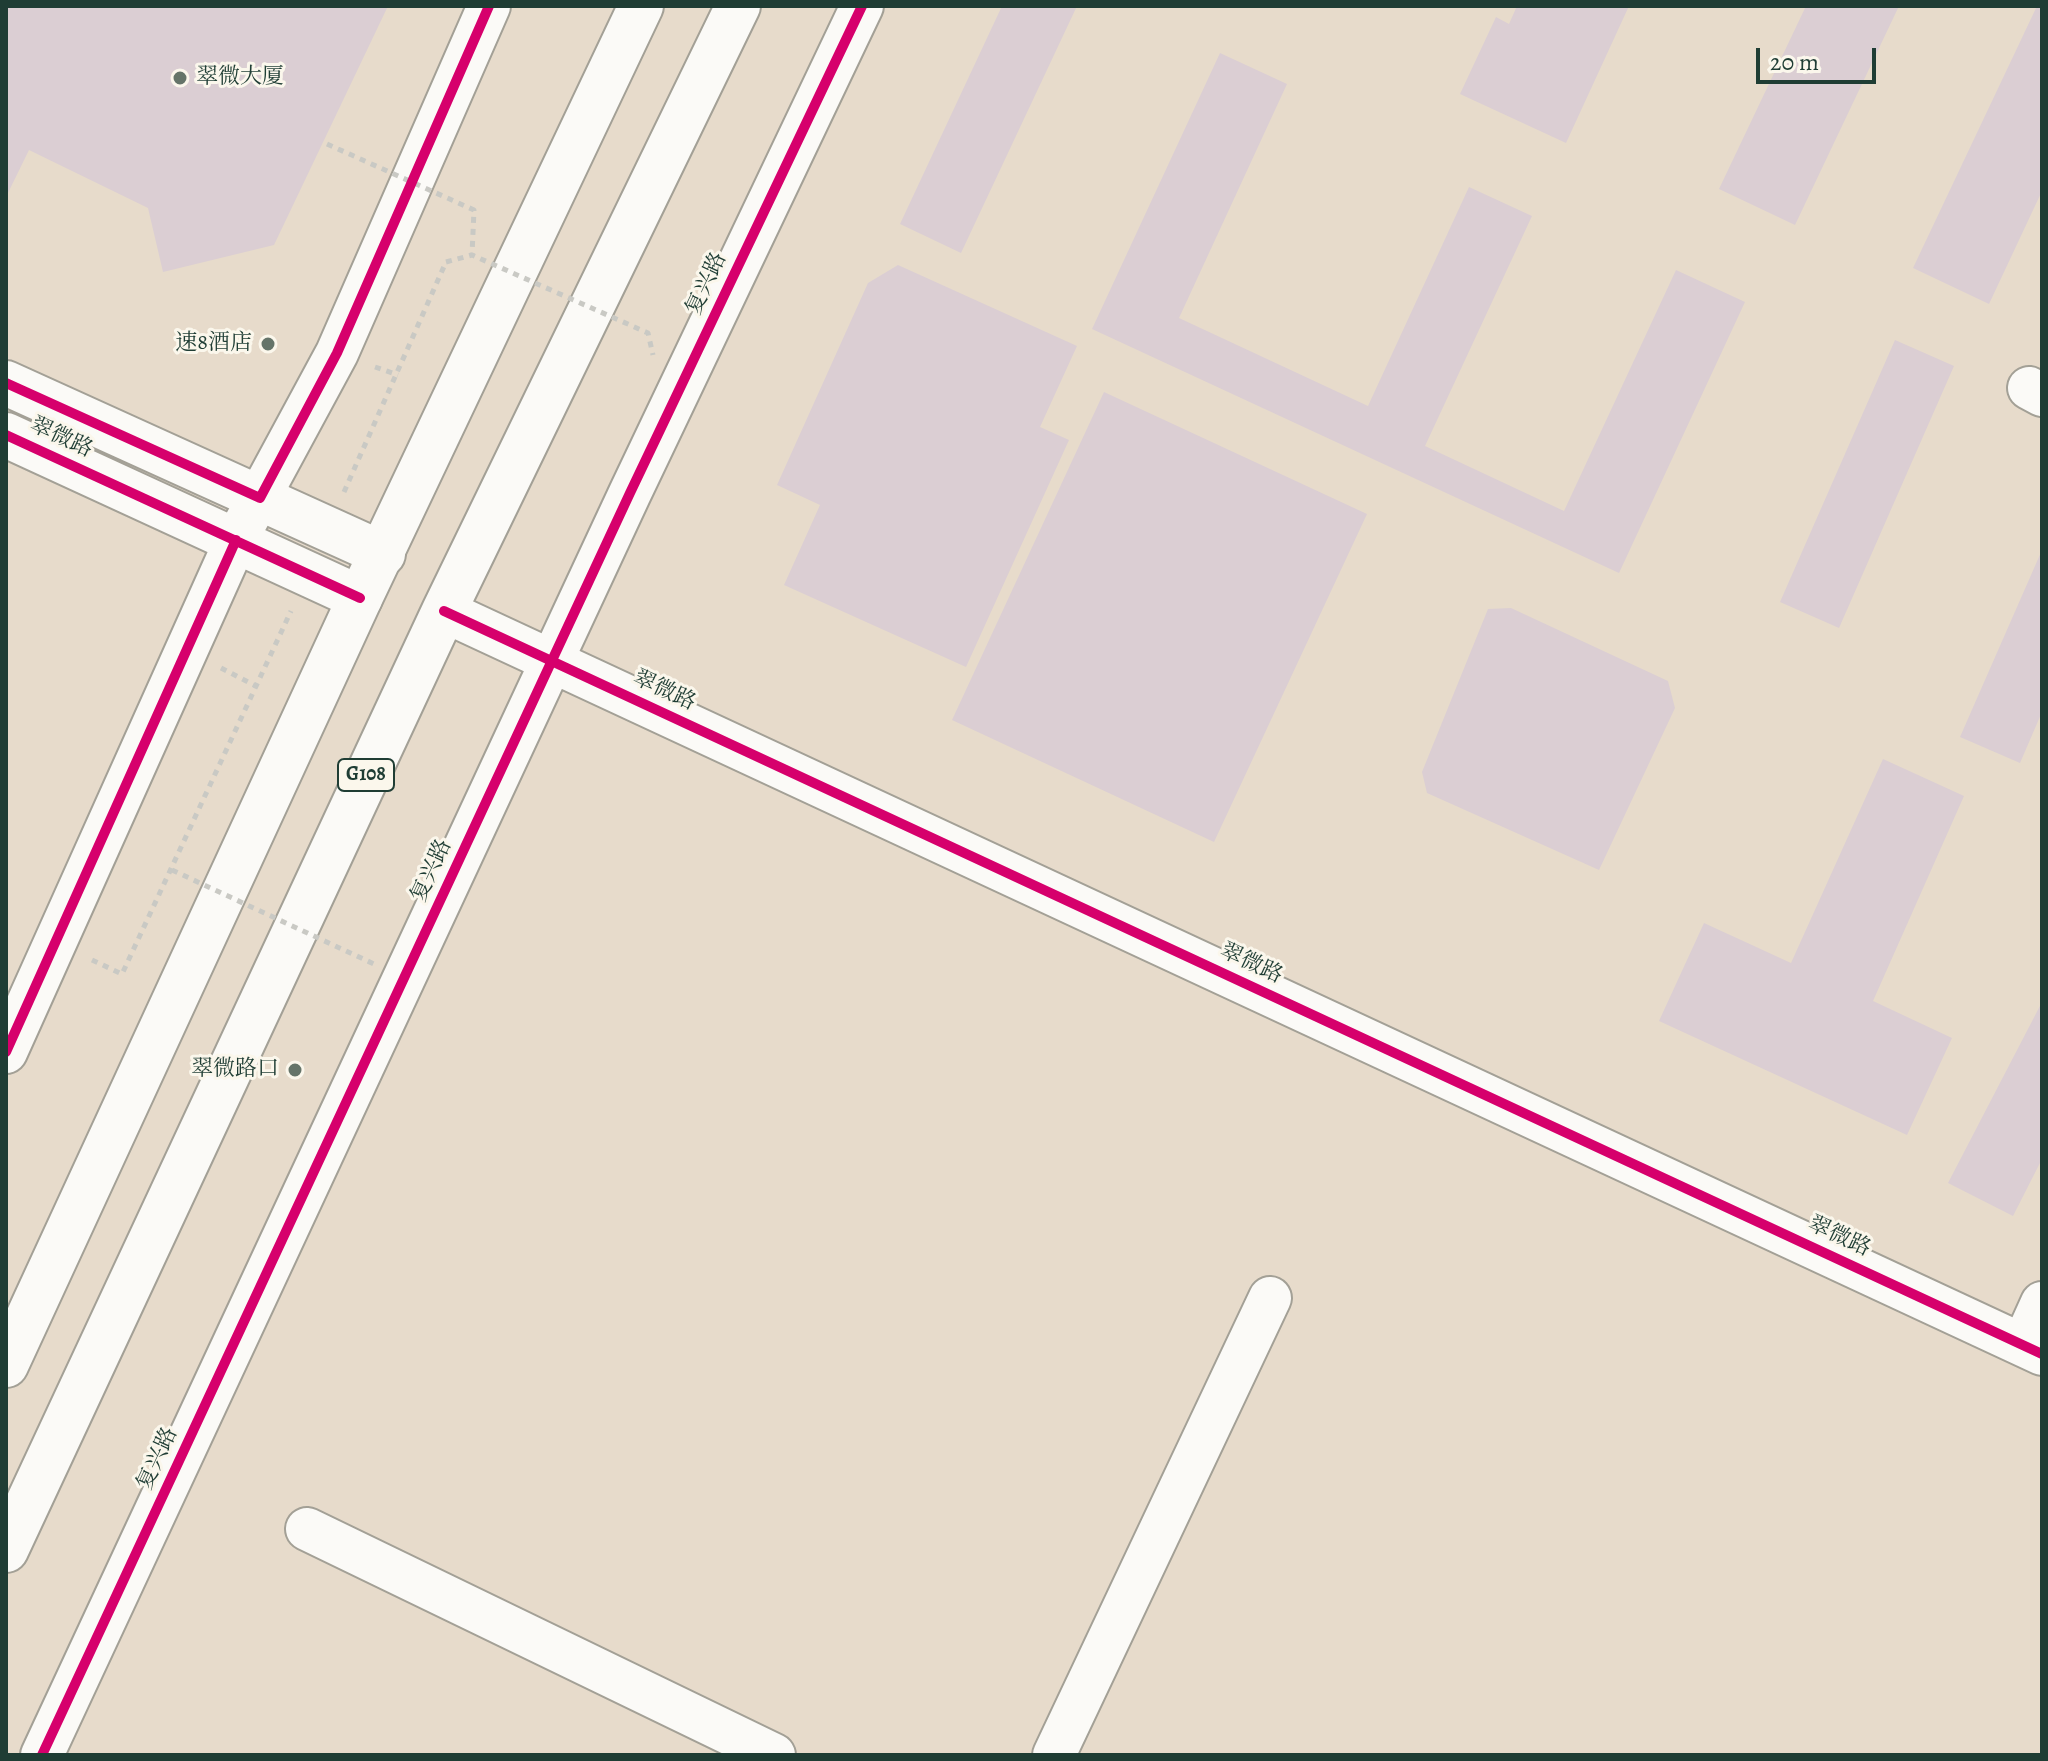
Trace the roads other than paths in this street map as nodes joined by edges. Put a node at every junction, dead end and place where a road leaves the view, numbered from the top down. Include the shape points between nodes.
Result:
1 (489, 6) edge
2 (641, 6) edge
3 (738, 6) edge
4 (862, 6) edge
5 (6, 383) edge
6 (6, 435) edge
7 (260, 498) junction
8 (236, 540) junction
9 (383, 554) junction
10 (360, 598) junction
11 (444, 611) junction
12 (552, 661) junction
13 (6, 1052) edge
14 (1270, 1298) dead end
15 (2042, 1303) edge
16 (2032, 1349) edge
17 (6, 1365) edge
18 (307, 1529) dead end
19 (6, 1550) edge
20 (42, 1755) edge
21 (774, 1755) edge
22 (1054, 1755) edge

1 - 7 street via 337,353
2 - 9 main road
3 - 11 main road, G108
4 - 12 street, 复兴路
5 - 7 main road, 翠微路
6 - 8 main road, 翠微路
7 - 8 street
7 - 9 main road, 翠微路
8 - 10 main road, 翠微路
8 - 13 street
9 - 10 main road
10 - 17 main road
11 - 12 street, 翠微路
11 - 19 main road, G108
12 - 16 street, 翠微路
12 - 20 street, 复兴路
14 - 22 street
15 - 16 street
18 - 21 street

